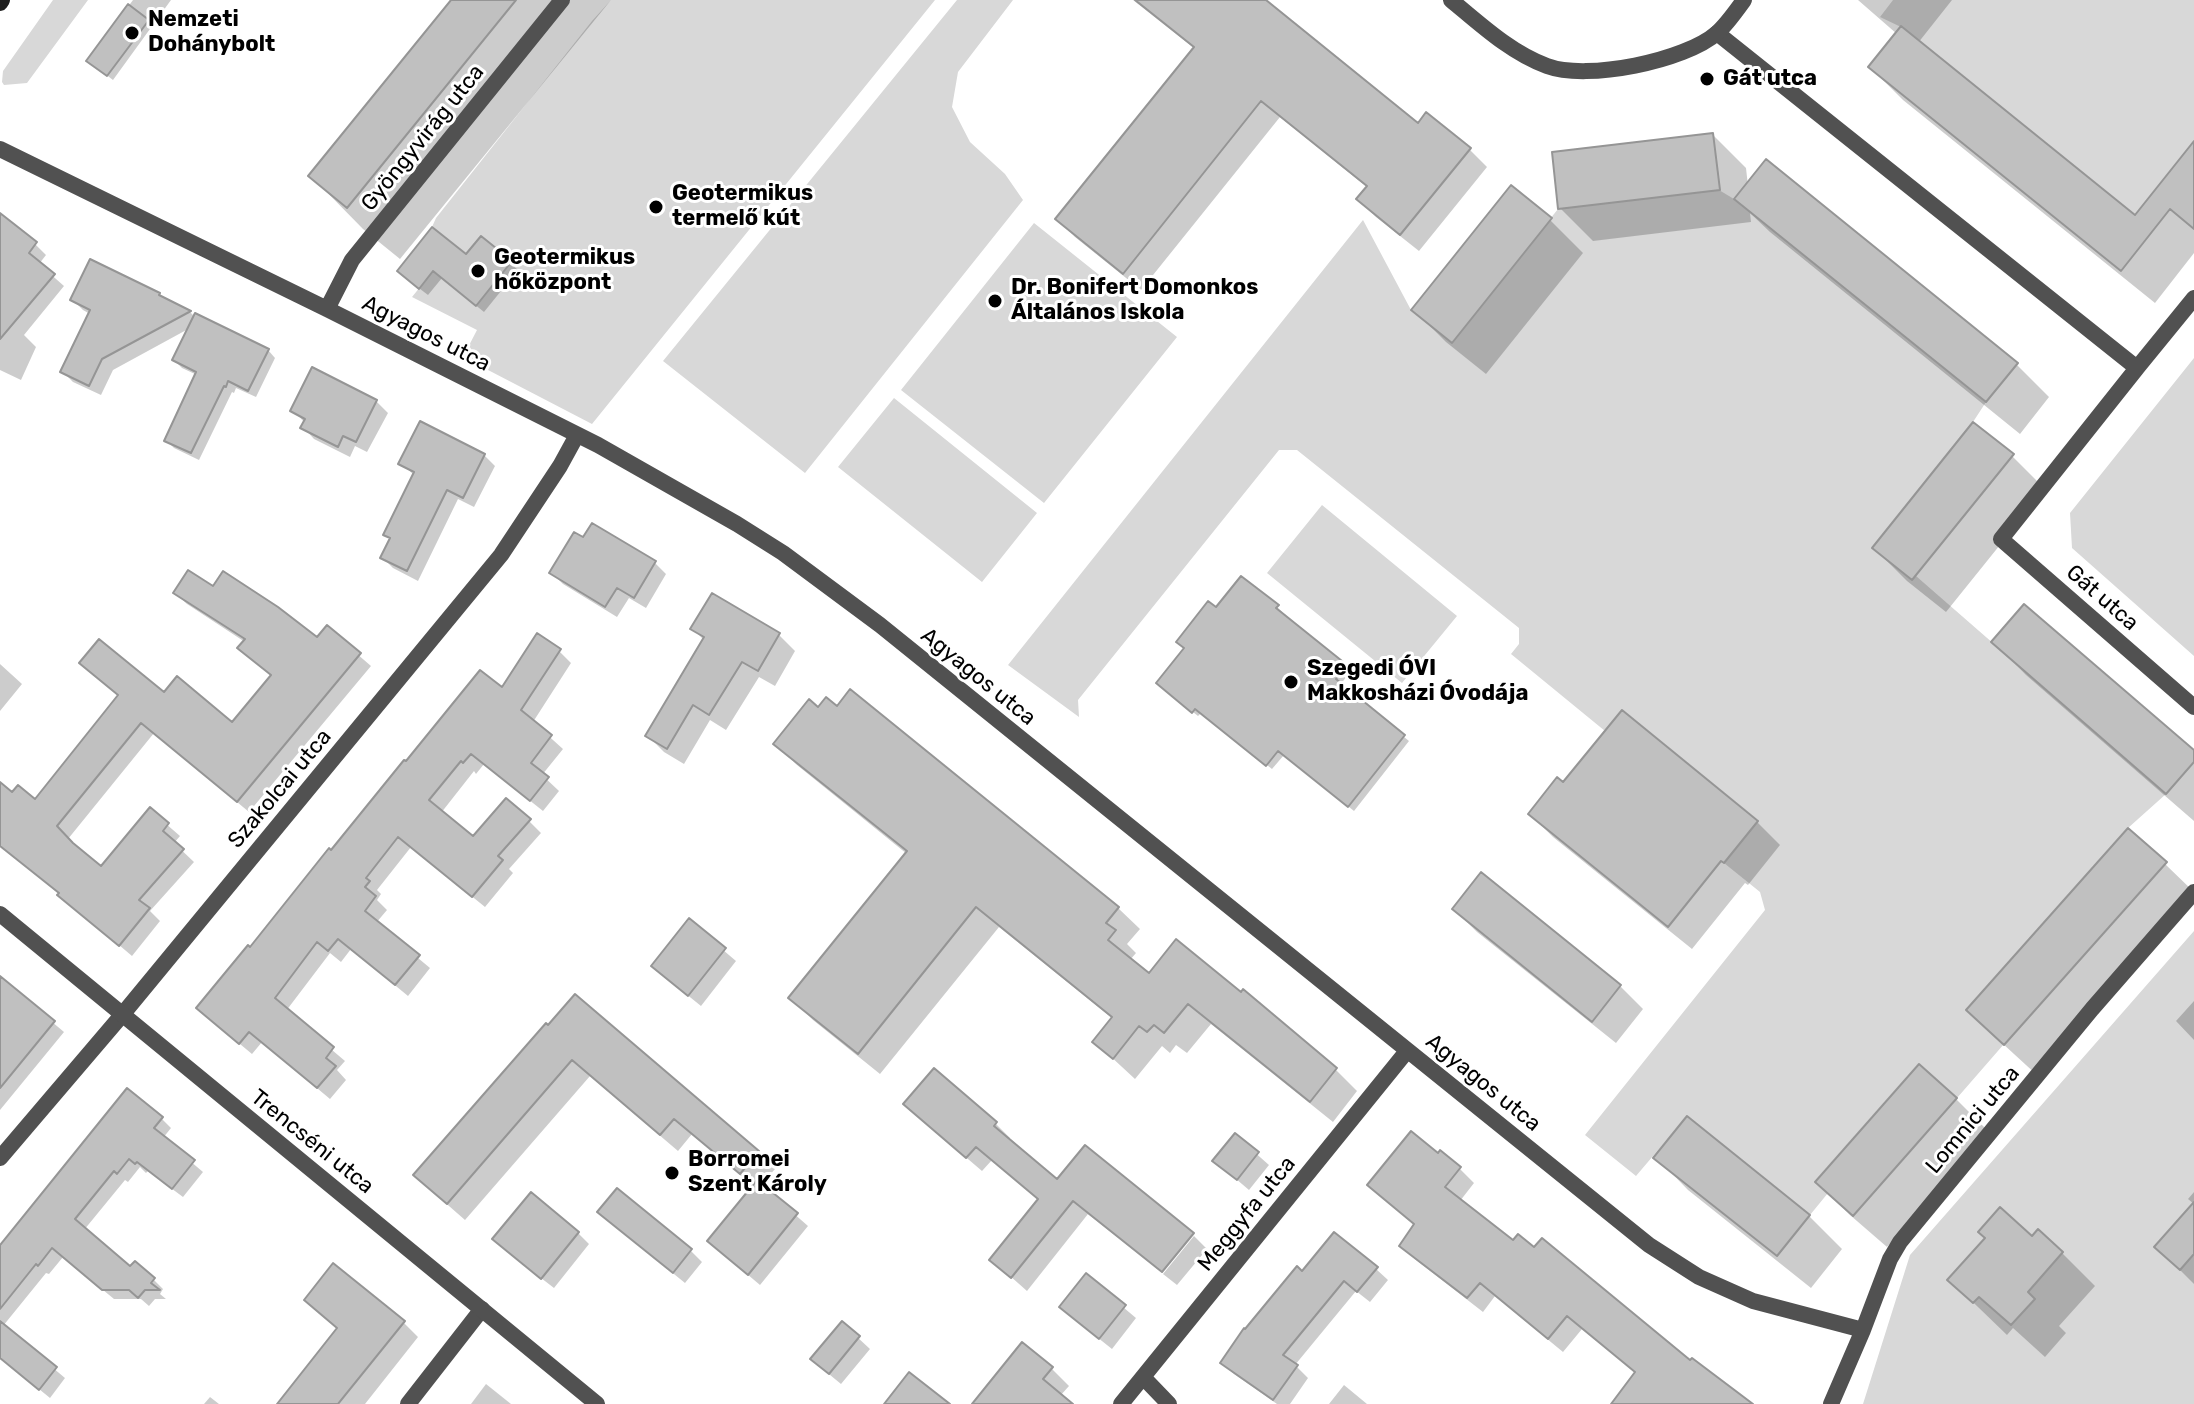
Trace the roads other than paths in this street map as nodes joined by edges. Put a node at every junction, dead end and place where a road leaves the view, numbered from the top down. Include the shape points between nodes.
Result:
1 (562, 0) edge
2 (1451, 0) edge
3 (1744, 0) edge
4 (1717, 33) junction
5 (0, 149) edge
6 (2194, 298) edge
7 (327, 309) junction
8 (2137, 368) junction
9 (577, 435) junction
10 (2194, 707) edge
11 (2194, 892) edge
12 (0, 914) edge
13 (122, 1015) junction
14 (1407, 1051) junction
15 (0, 1158) edge
16 (482, 1309) junction
17 (1863, 1330) junction
18 (1143, 1377) junction
19 (408, 1404) edge
20 (597, 1404) edge
21 (1121, 1404) edge
22 (1169, 1404) edge
23 (1831, 1404) edge

1 - 7 street, Gyöngyvirág utca via 352,260
2 - 4 street via 1521,53 1548,67 1572,70 1636,66 1692,50
3 - 4 street
4 - 8 street
5 - 7 street, Agyagos utca
6 - 8 street, Gát utca
7 - 9 street, Agyagos utca
8 - 10 street, Gát utca via 2001,539
9 - 13 street, Szakolcai utca via 501,555
9 - 14 street, Agyagos utca via 783,553 880,625
11 - 17 street, Lomnici utca via 1900,1242
12 - 13 street, Trencséni utca
13 - 15 street, Szakolcai utca
13 - 16 street, Trencséni utca
14 - 17 street, Agyagos utca via 1649,1245 1699,1277 1753,1301
14 - 18 street, Meggyfa utca
16 - 19 street
16 - 20 street, Trencséni utca
17 - 23 street, Lomnici utca
18 - 21 street, Meggyfa utca
18 - 22 street

